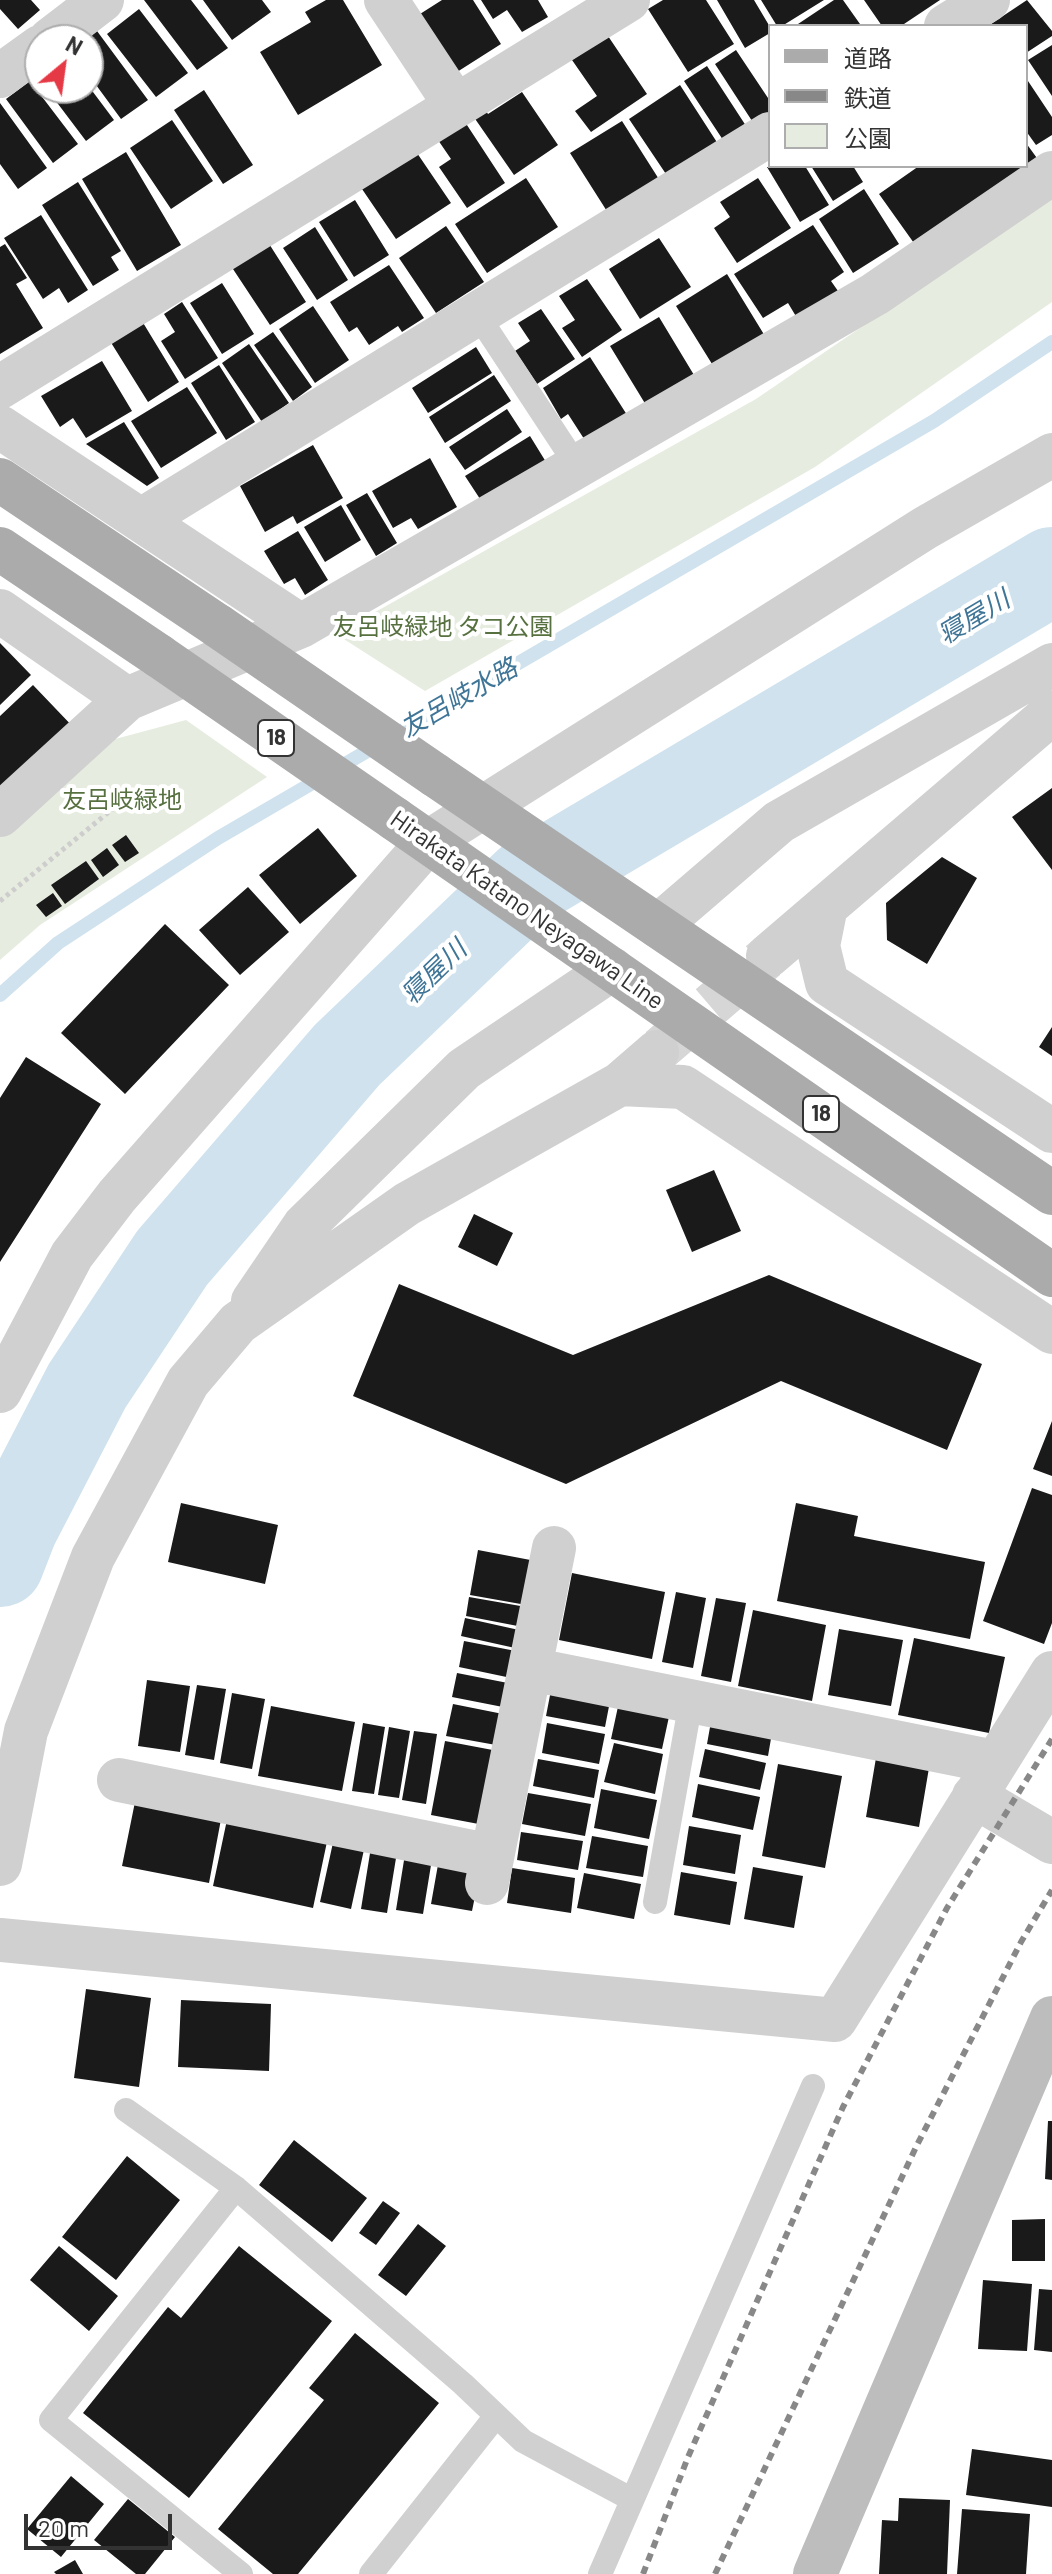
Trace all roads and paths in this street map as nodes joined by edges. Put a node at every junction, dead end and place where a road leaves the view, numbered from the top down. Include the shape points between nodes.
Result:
1 (386, 0) edge
2 (628, 0) edge
3 (988, 0) edge
4 (87, 5) edge
5 (67, 24) edge
6 (949, 24) edge
7 (24, 59) edge
8 (0, 76) edge
9 (456, 106) junction
10 (768, 135) edge
11 (1052, 173) edge
12 (477, 314) junction
13 (0, 387) edge
14 (0, 427) edge
15 (1052, 455) edge
16 (577, 466) junction
17 (0, 480) edge
18 (143, 519) junction
19 (0, 549) edge
20 (0, 611) edge
21 (301, 626) junction
22 (1052, 665) edge
23 (127, 699) junction
24 (1052, 713) edge
25 (132, 793) dead end
26 (492, 814) junction
27 (0, 815) edge
28 (424, 839) junction
29 (0, 901) edge
30 (826, 906) junction
31 (650, 921) junction
32 (768, 956) tunnel mouth
33 (601, 961) junction
34 (657, 1052) tunnel mouth
35 (620, 1084) junction
36 (1052, 1131) edge
37 (1052, 1193) edge
38 (1052, 1275) edge
39 (238, 1323) junction
40 (1052, 1332) edge
41 (0, 1391) edge
42 (554, 1548) dead end
43 (530, 1669) junction
44 (1052, 1673) edge
45 (691, 1701) junction
46 (985, 1779) junction
47 (119, 1780) dead end
48 (1052, 1842) edge
49 (0, 1864) edge
50 (655, 1902) dead end
51 (0, 1940) edge
52 (1052, 2018) edge
53 (813, 2086) dead end
54 (126, 2110) dead end
55 (236, 2188) junction
56 (496, 2416) junction
57 (631, 2499) junction
58 (241, 2574) edge
59 (371, 2574) edge
60 (600, 2574) edge
61 (815, 2574) edge

1 - 9 street
2 - 9 street
3 - 6 street
4 - 5 street
7 - 8 street
9 - 13 street
10 - 12 street
11 - 16 street via 875,294
12 - 16 lane
12 - 18 street
14 - 18 street
15 - 26 street via 925,528
16 - 21 street
17 - 26 main road, 18, bridge
18 - 21 street
19 - 28 main road, Hirakata Katano Neyagawa Line / 18, bridge
20 - 23 street
21 - 23 street
22 - 31 street via 779,822
23 - 27 street
24 - 30 street
25 - 29 path
26 - 28 street
26 - 31 main road, 18
28 - 33 main road, Hirakata Katano Neyagawa Line / 18
28 - 41 street via 117,1196 72,1255
30 - 32 street
30 - 36 street via 818,946 827,983
31 - 37 main road, 18
33 - 38 main road, Hirakata Katano Neyagawa Line / 18
33 - 39 street via 464,1069 304,1226
34 - 35 street
35 - 39 street via 407,1204
35 - 40 street via 683,1087
39 - 49 street via 188,1382 93,1557 26,1731
42 - 43 street
43 - 45 street
43 - 47 street via 489,1869
44 - 46 street
45 - 46 street
45 - 50 lane
46 - 48 street
46 - 51 street via 835,2020
52 - 61 street
53 - 57 lane
54 - 55 lane
55 - 56 lane
55 - 58 lane via 51,2420
56 - 57 lane via 523,2441
56 - 59 lane
57 - 60 lane

